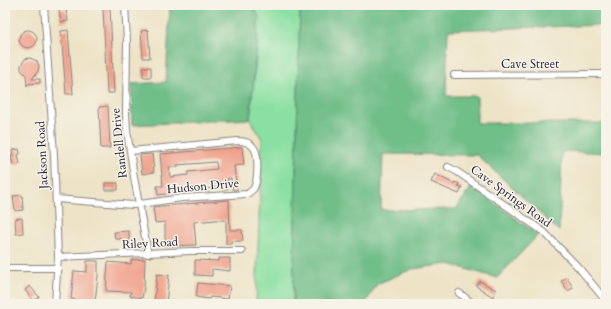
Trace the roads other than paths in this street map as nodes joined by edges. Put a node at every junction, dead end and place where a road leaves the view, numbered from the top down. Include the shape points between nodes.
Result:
1 (44, 5) edge
2 (125, 5) edge
3 (606, 74) edge
4 (454, 75) dead end
5 (130, 150) junction
6 (448, 167) dead end
7 (56, 199) junction
8 (138, 204) junction
9 (242, 251) dead end
10 (148, 254) junction
11 (58, 257) junction
12 (5, 268) edge
13 (58, 268) junction
14 (459, 293) dead end
15 (606, 301) edge
16 (55, 304) edge
17 (472, 304) edge

1 - 7 street, Jackson Road
2 - 5 street, Randell Drive via 126,114
3 - 4 street, Cave Street
5 - 8 street, Randell Drive
5 - 8 street, Hudson Drive via 238,140 248,142 257,152 256,184 253,190 246,194
6 - 15 street, Cave Springs Road via 544,232
7 - 8 street, Hudson Drive
7 - 11 street, Jackson Road
8 - 10 street, Randell Drive
9 - 10 street, Riley Road
10 - 11 street, Riley Road
11 - 13 street, Jackson Road
12 - 13 street
13 - 16 street, Jackson Road
14 - 17 street

